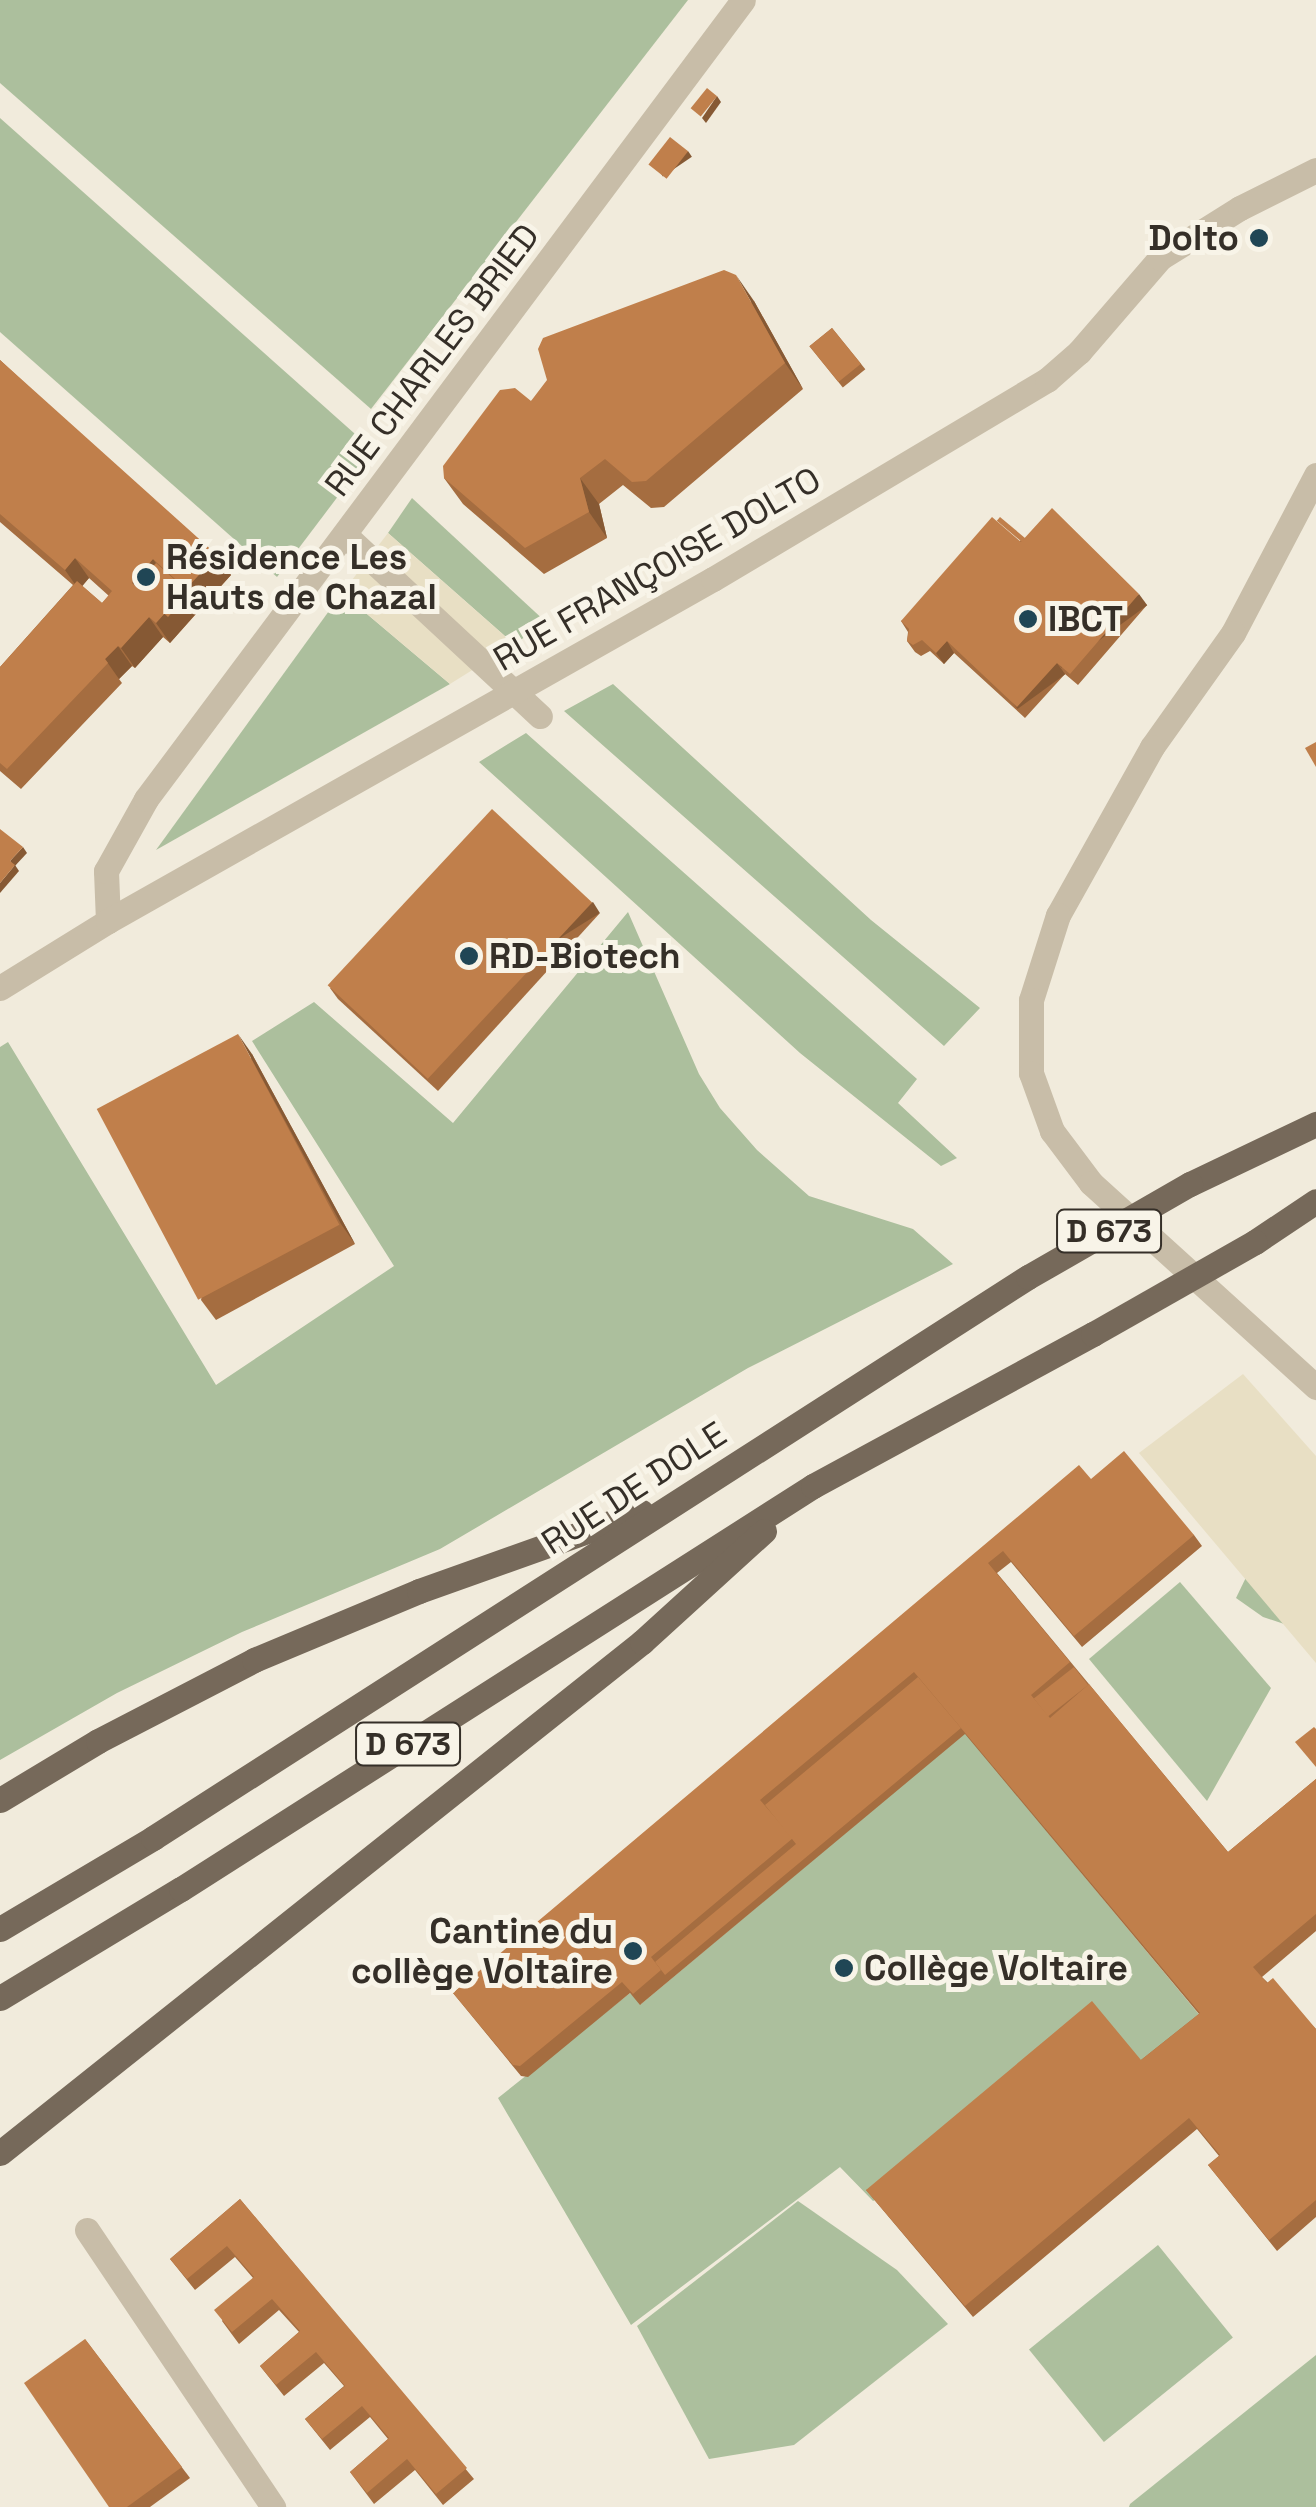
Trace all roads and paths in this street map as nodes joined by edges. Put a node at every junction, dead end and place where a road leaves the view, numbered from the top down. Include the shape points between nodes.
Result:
1 (742, 0) edge
2 (1316, 170) edge
3 (1316, 475) edge
4 (345, 536) junction
5 (513, 692) junction
6 (540, 716) dead end
7 (108, 920) junction
8 (0, 988) edge
9 (1316, 1124) edge
10 (1316, 1201) edge
11 (1316, 1386) edge
12 (814, 1486) junction
13 (683, 1497) junction
14 (0, 1800) edge
15 (0, 1929) edge
16 (0, 1998) edge
17 (0, 2153) edge
18 (88, 2230) dead end
19 (273, 2507) edge

1 - 4 street, RUE CHARLES BRIED
2 - 5 street, RUE FRANÇOISE DOLTO via 1160,258 1047,380
3 - 11 street via 1234,633 1152,747 1058,915 1031,1000 1031,1073 1052,1131 1091,1183
4 - 5 street
4 - 7 street, RUE CHARLES BRIED via 146,799 106,871
5 - 6 street
5 - 7 street, RUE FRANÇOISE DOLTO
7 - 8 street, RUE FRANÇOISE DOLTO
9 - 13 main road, RUE DE DOLE / D 673, bridge via 1190,1184 1028,1277
10 - 12 main road, D 673, bridge via 1255,1242
12 - 16 main road, D 673
12 - 17 main road via 642,1642
13 - 14 main road via 419,1591 254,1660
13 - 15 main road, RUE DE DOLE / D 673
18 - 19 street

